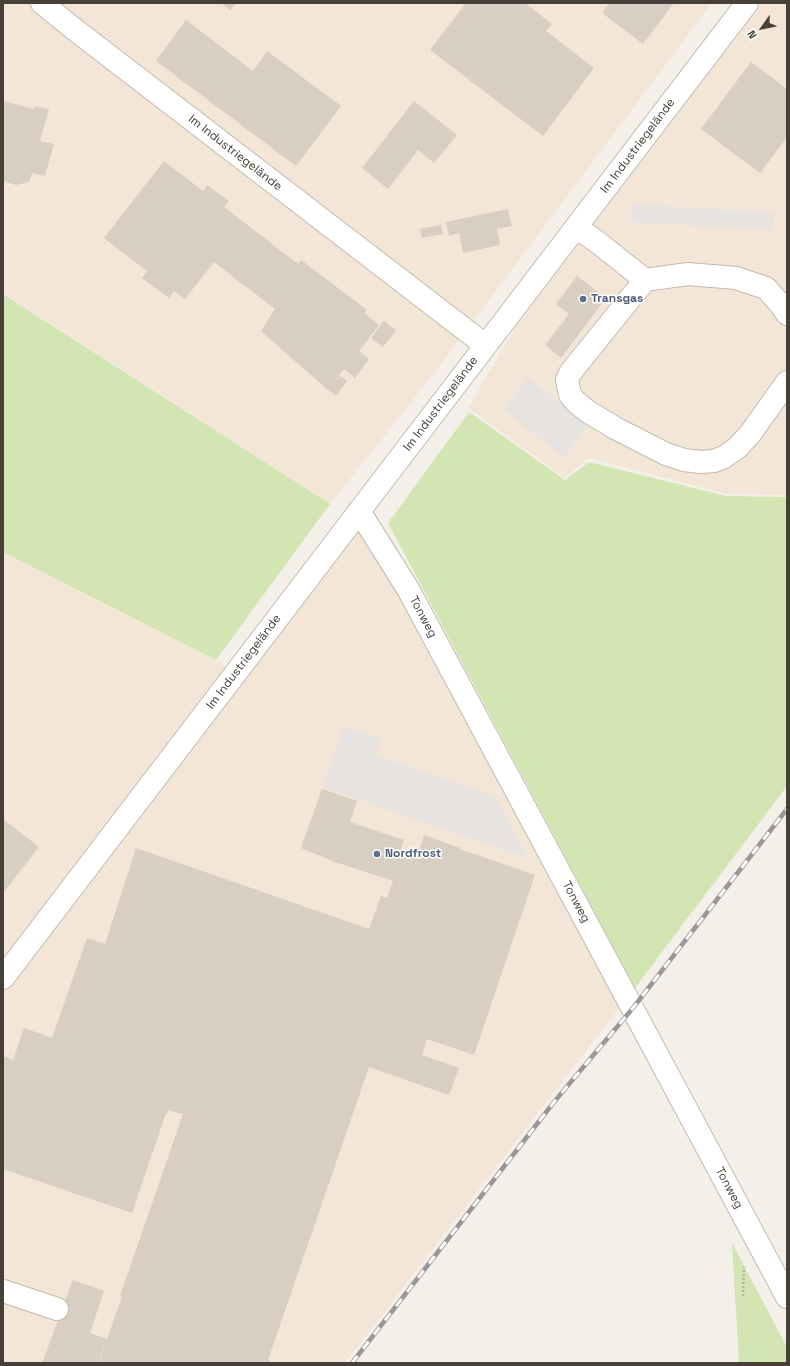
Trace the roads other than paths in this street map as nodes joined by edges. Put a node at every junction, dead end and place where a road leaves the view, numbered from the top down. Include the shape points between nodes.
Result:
1 (42, 3) edge
2 (747, 3) edge
3 (576, 227) junction
4 (645, 280) junction
5 (787, 314) edge
6 (486, 345) junction
7 (787, 382) edge
8 (359, 511) junction
9 (3, 978) edge
10 (3, 1291) edge
11 (787, 1297) edge
12 (57, 1310) dead end

1 - 6 street, Im Industriegelände
2 - 3 street, Im Industriegelände
3 - 4 street
3 - 6 street, Im Industriegelände
4 - 5 street via 688,274 736,278 766,288
4 - 7 street via 570,373 567,380 570,395 588,411 614,428 666,454 684,460 714,461 737,448 750,434
6 - 8 street, Im Industriegelände
8 - 9 street, Im Industriegelände
8 - 11 street, Tonweg via 408,589
10 - 12 street

